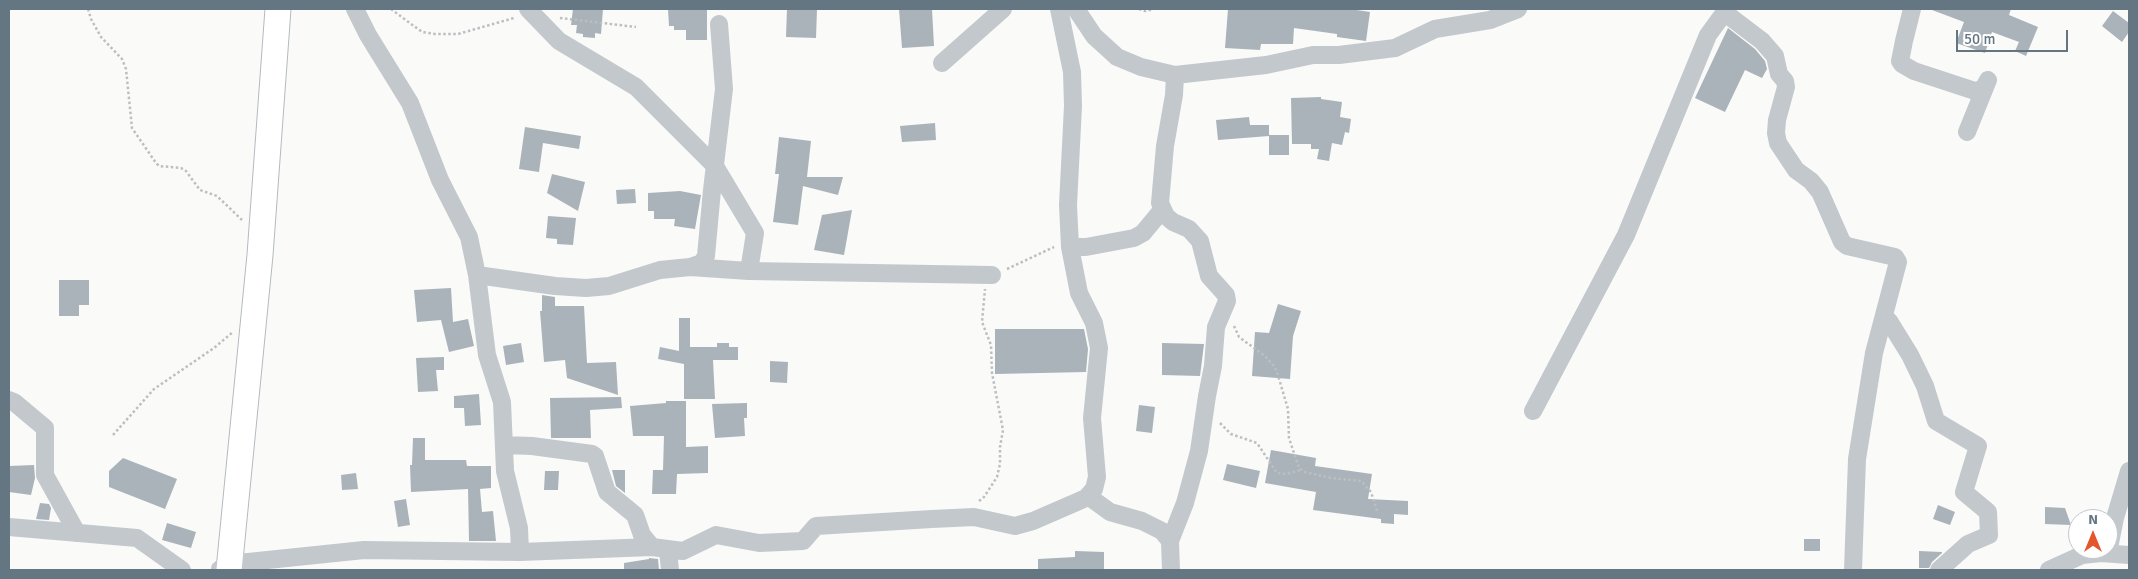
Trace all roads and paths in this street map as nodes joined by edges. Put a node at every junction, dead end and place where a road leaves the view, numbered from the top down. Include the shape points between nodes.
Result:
1 (88, 9) edge
2 (278, 9) edge
3 (355, 9) edge
4 (391, 9) edge
5 (1003, 9) edge
6 (1059, 9) edge
7 (1076, 9) edge
8 (1139, 9) edge
9 (1154, 9) edge
10 (1518, 9) edge
11 (1728, 9) edge
12 (1912, 9) edge
13 (532, 12) edge
14 (719, 24) dead end
15 (636, 27) dead end
16 (942, 63) dead end
17 (1175, 75) junction
18 (1967, 132) dead end
19 (715, 166) junction
20 (1162, 210) junction
21 (262, 238) junction
22 (1070, 242) junction
23 (690, 267) junction
24 (749, 271) junction
25 (477, 275) junction
26 (992, 275) junction
27 (1227, 301) junction
28 (255, 313) junction
29 (1889, 321) dead end
30 (9, 400) edge
31 (1205, 408) junction
32 (1533, 411) dead end
33 (113, 435) dead end
34 (504, 445) junction
35 (1301, 470) junction
36 (2129, 471) edge
37 (1088, 496) junction
38 (975, 504) dead end
39 (2118, 509) edge
40 (1377, 511) dead end
41 (9, 527) edge
42 (77, 533) junction
43 (1170, 540) junction
44 (660, 549) junction
45 (520, 552) junction
46 (2071, 559) edge
47 (225, 568) edge
48 (182, 570) edge
49 (670, 570) edge
50 (1171, 570) edge
51 (1853, 570) edge
52 (1939, 570) edge
53 (2048, 570) edge

1 - 21 path via 101,37 122,59 126,69 132,128 156,163 186,171 200,190 218,196
2 - 21 main road
3 - 25 street via 410,103 440,180 469,237
4 - 13 path via 422,32 435,34 458,34
5 - 16 street
6 - 22 street via 1072,72
7 - 17 street via 1094,36 1117,57
8 - 9 path
10 - 17 street via 1490,20 1435,29 1395,48 1313,55 1266,65
11 - 32 street via 1708,35 1626,235
11 - 51 street via 1729,16 1762,41 1775,56 1779,74 1786,81 1777,120 1778,143 1796,170 1820,192 1842,242 1895,257 1898,262 1874,353 1858,458
12 - 18 street via 1900,61 1902,64 1975,91 1983,89 1988,80
13 - 15 path
13 - 19 street via 559,41 636,87
14 - 19 street via 724,89
17 - 20 street via 1162,168
19 - 23 street via 706,256 702,263
19 - 24 street via 755,233
20 - 22 street via 1143,233 1134,238 1086,247
20 - 27 street via 1200,241 1209,276 1226,295
21 - 28 main road
22 - 26 path
22 - 37 street via 1078,293 1094,323 1099,348 1092,418 1097,477
23 - 24 street
23 - 25 street via 660,270 609,286 586,288
24 - 26 street
25 - 34 street via 487,355 502,402
26 - 38 path via 985,286 982,322 991,345 992,373 1004,430 997,477 984,497
27 - 31 street via 1216,327 1212,377
27 - 35 path via 1237,333 1274,366 1281,381 1289,414 1289,438
28 - 33 path via 214,348 154,389
28 - 47 main road
29 - 52 street via 1910,355 1936,421 1978,446 1964,492 1988,512 1989,535 1968,544
30 - 42 street via 45,428 44,475
31 - 35 path via 1231,434 1257,443 1277,473
31 - 43 street via 1195,468
34 - 44 street via 592,454 607,492 635,515 642,534
34 - 45 street via 505,471 519,528
35 - 40 path via 1331,478 1361,480 1371,492
36 - 39 street
37 - 43 street via 1118,516 1156,527
37 - 44 street via 1014,526 974,517 816,526 803,541 760,542 720,534 687,550
41 - 42 street
42 - 48 street via 137,538
43 - 50 street
44 - 45 street
44 - 49 street
45 - 47 street via 364,550
46 - 53 street

